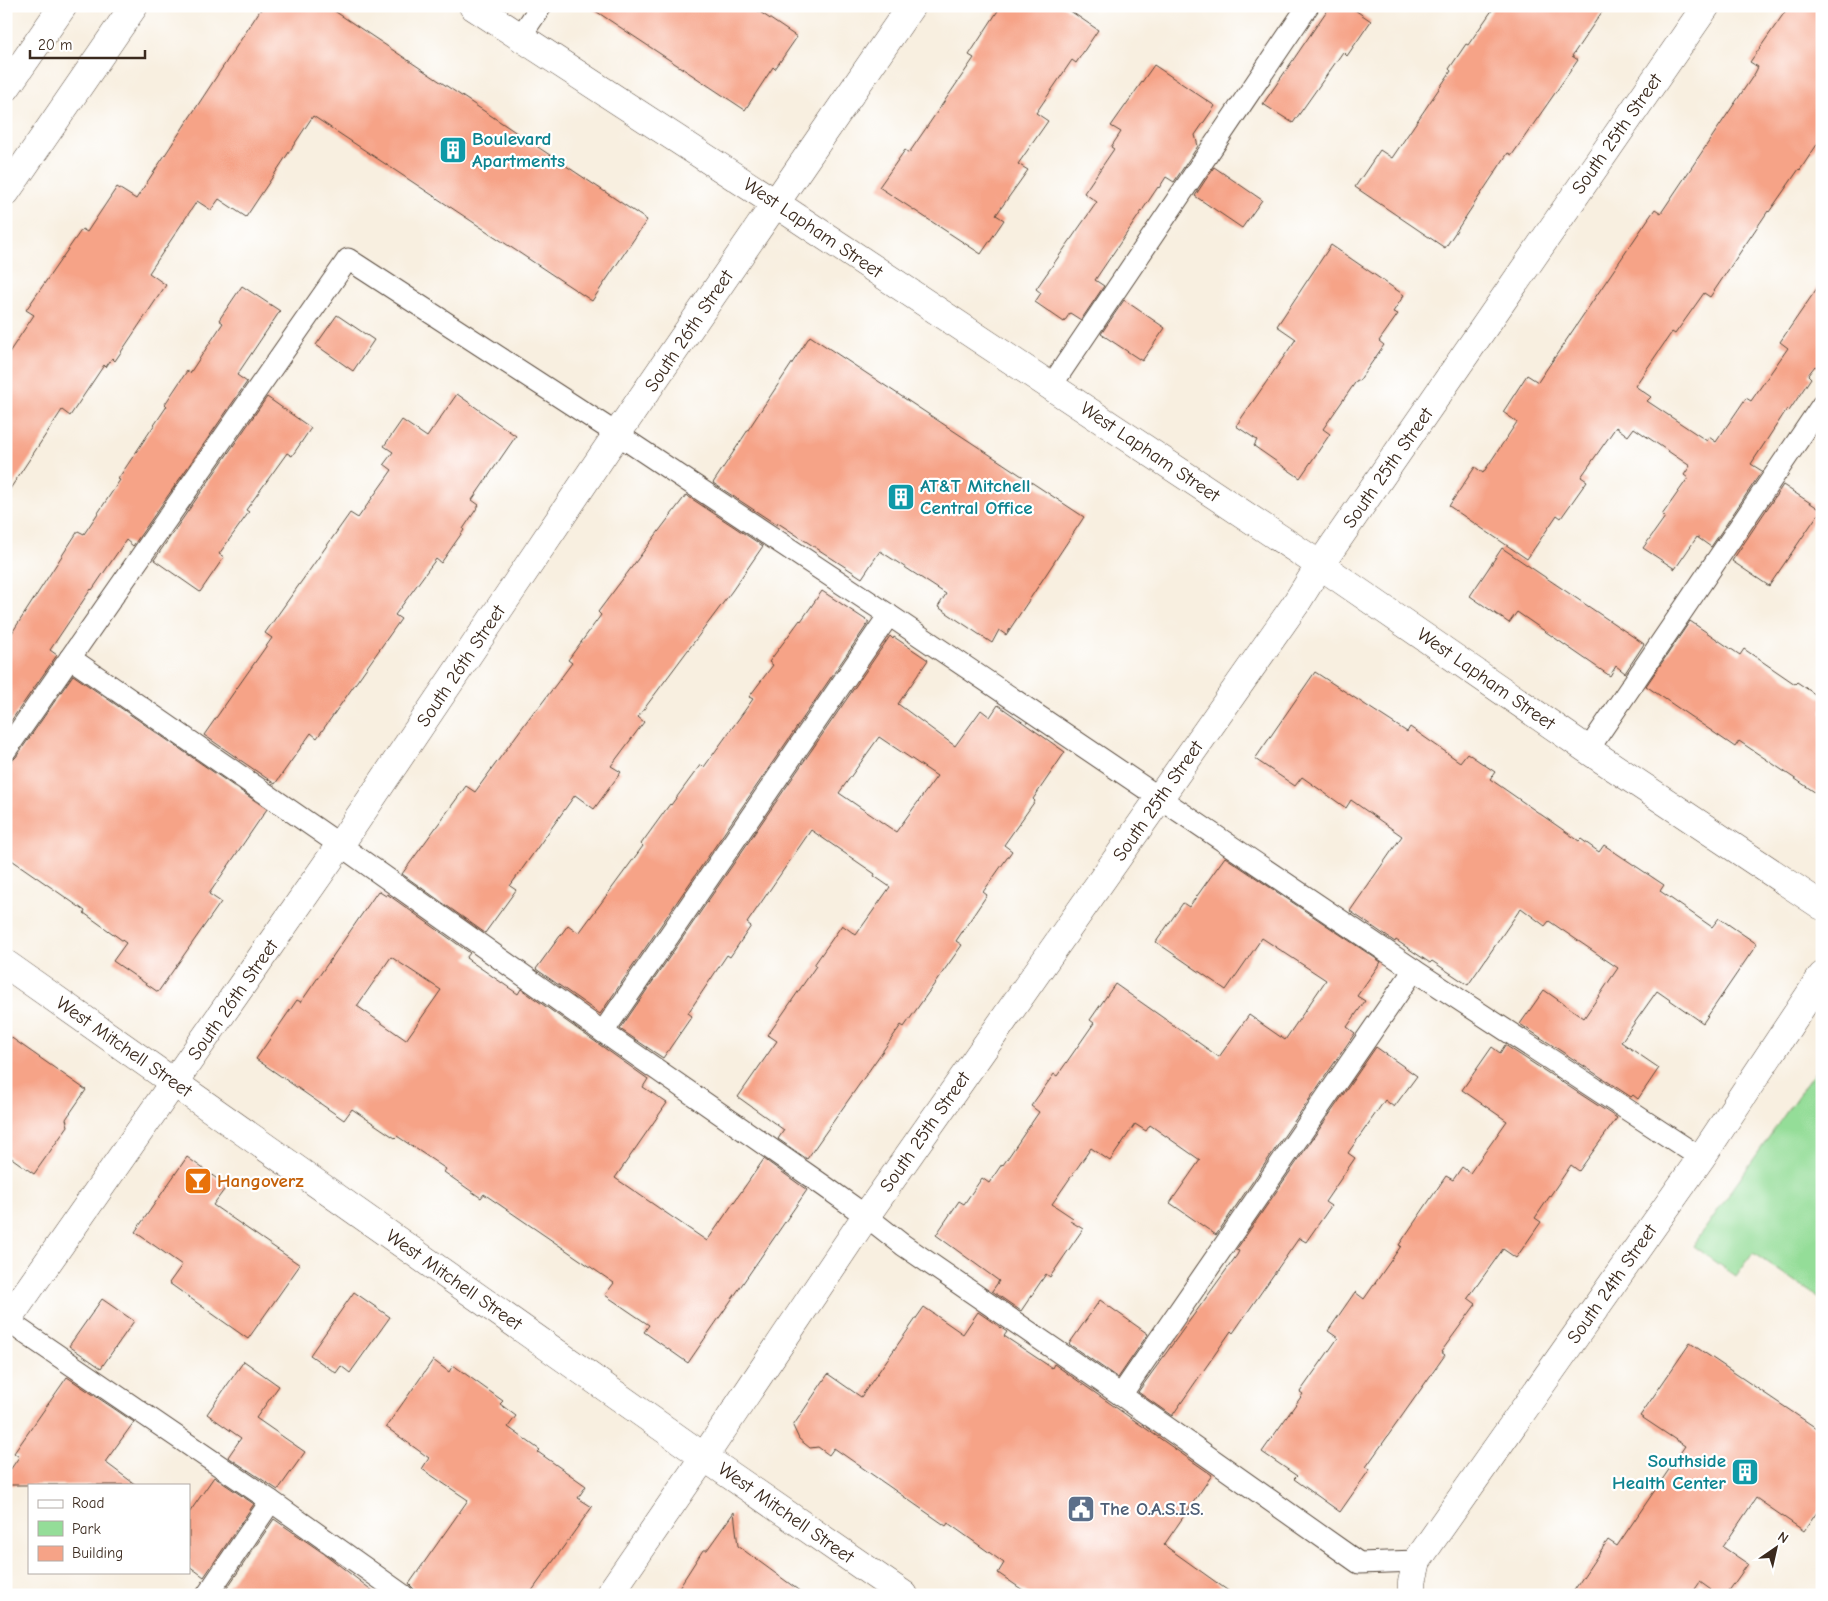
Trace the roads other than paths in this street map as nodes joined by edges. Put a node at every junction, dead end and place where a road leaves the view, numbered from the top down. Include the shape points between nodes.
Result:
1 (64, 6) edge
2 (134, 6) edge
3 (473, 6) edge
4 (541, 6) edge
5 (912, 6) edge
6 (1308, 6) edge
7 (1706, 6) edge
8 (520, 37) junction
9 (6, 88) edge
10 (6, 192) edge
11 (776, 203) junction
12 (1051, 386) junction
13 (1822, 405) edge
14 (617, 434) junction
15 (1320, 564) junction
16 (890, 615) junction
17 (70, 658) junction
18 (6, 750) edge
19 (1588, 750) junction
20 (1160, 799) junction
21 (340, 845) junction
22 (1822, 906) edge
23 (6, 964) edge
24 (1414, 970) junction
25 (1822, 976) edge
26 (602, 1032) junction
27 (175, 1082) junction
28 (1701, 1158) junction
29 (866, 1216) junction
30 (7, 1321) edge
31 (1121, 1394) junction
32 (704, 1457) junction
33 (271, 1501) junction
34 (1417, 1561) junction
35 (207, 1595) edge
36 (403, 1595) edge
37 (609, 1595) edge
38 (904, 1595) edge
39 (1412, 1595) edge

1 - 9 street
2 - 10 street
3 - 8 street, West Lapham Street
4 - 8 lane
5 - 11 street, South 26th Street
6 - 12 lane
7 - 15 street, South 25th Street
8 - 11 street, West Lapham Street
11 - 12 street, West Lapham Street
11 - 14 street, South 26th Street
12 - 15 street, West Lapham Street
13 - 19 lane
14 - 16 lane
14 - 17 lane via 348,259
14 - 21 street, South 26th Street
15 - 19 street, West Lapham Street
15 - 20 street, South 25th Street
16 - 20 lane
16 - 26 lane
17 - 18 lane
17 - 21 lane
19 - 22 street, West Lapham Street
20 - 24 lane
20 - 29 street, South 25th Street
21 - 26 lane
21 - 27 street, South 26th Street
23 - 27 street, West Mitchell Street
24 - 28 lane
24 - 31 lane
25 - 28 street, South 24th Street
26 - 29 lane
27 - 30 street, South 26th Street
27 - 32 street, West Mitchell Street
28 - 34 street, South 24th Street
29 - 31 lane via 903,1245
29 - 32 street, South 25th Street
30 - 33 lane
31 - 34 lane via 1359,1564
32 - 37 street, South 25th Street
32 - 38 street, West Mitchell Street
33 - 35 lane
33 - 36 lane
34 - 39 street, South 24th Street

